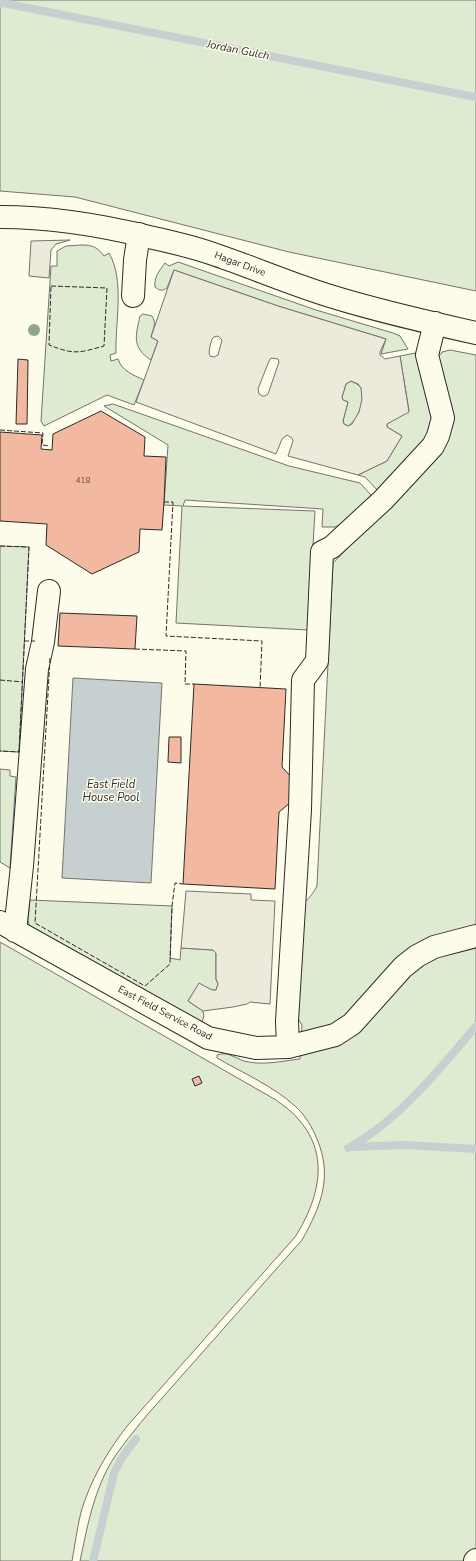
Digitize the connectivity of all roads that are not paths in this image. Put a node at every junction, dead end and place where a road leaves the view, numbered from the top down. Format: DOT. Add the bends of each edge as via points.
graph roads {
  1 [pos="0,217"];
  2 [pos="139,234"];
  3 [pos="133,296"];
  4 [pos="435,323"];
  5 [pos="476,333"];
  6 [pos="49,591"];
  7 [pos="7,927"];
  8 [pos="476,936"];
  9 [pos="288,1047"];
  1 -- 2 [label="street, Hagar Drive" via="30,217 71,222"];
  2 -- 3 [label="street"];
  2 -- 4 [label="street, Hagar Drive" via="215,254 364,306"];
  4 -- 5 [label="street, Hagar Drive"];
  4 -- 9 [label="street" via="427,355 443,418 438,436 433,446 383,500 332,547 322,552 317,661 303,680 300,810 287,1021"];
  6 -- 7 [label="street" via="37,669 22,866"];
  7 -- 9 [label="street, East Field Service Road" via="208,1038 256,1048"];
  8 -- 9 [label="street, East Field Service Road" via="434,947 417,956 403,967 352,1024 334,1035"];
}
